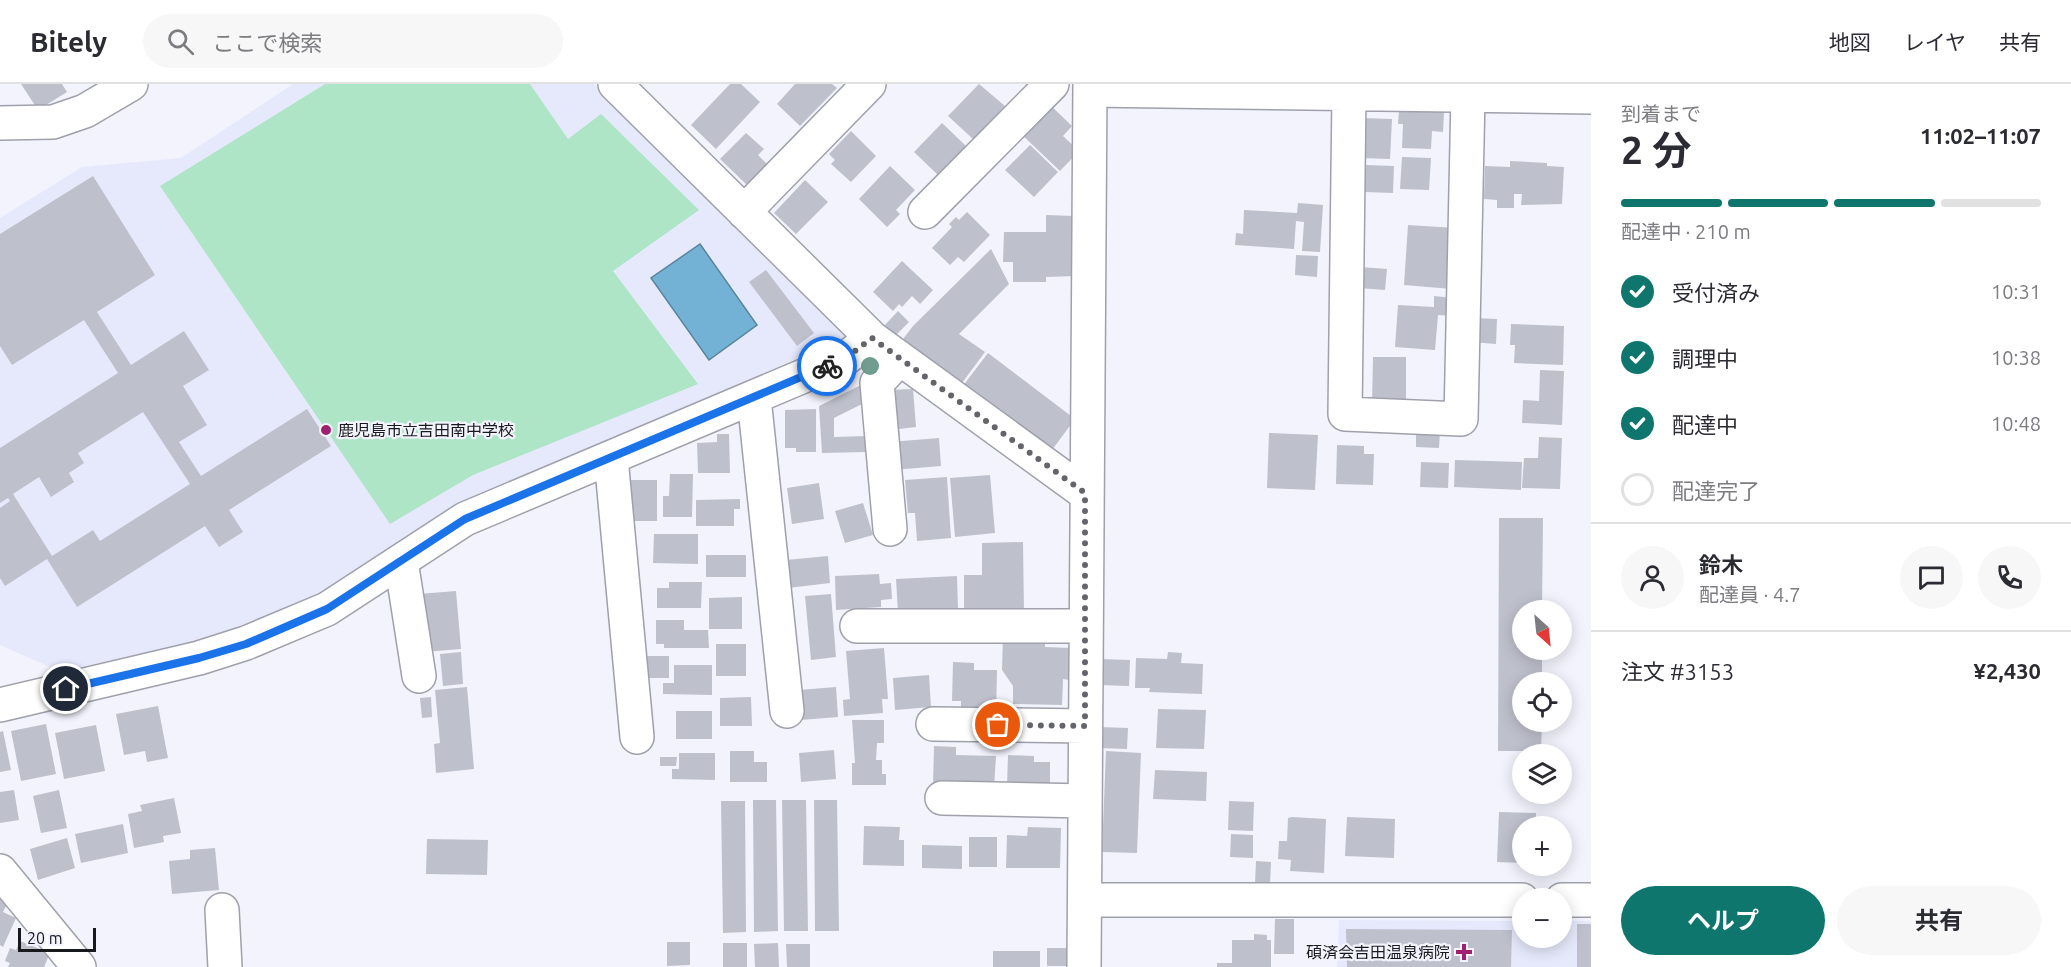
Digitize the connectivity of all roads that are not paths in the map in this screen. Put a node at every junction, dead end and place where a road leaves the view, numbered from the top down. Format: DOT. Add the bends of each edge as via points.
graph roads {
  1 [pos="131,84"];
  2 [pos="615,84"];
  3 [pos="869,84"];
  4 [pos="1052,84"];
  5 [pos="1090,87"];
  6 [pos="1518,90"];
  7 [pos="1454,92"];
  8 [pos="1349,94"];
  9 [pos="1591,97"];
  10 [pos="0,123"];
  11 [pos="744,212"];
  12 [pos="925,212"];
  13 [pos="872,338"];
  14 [pos="899,358"];
  15 [pos="754,398"];
  16 [pos="611,458"];
  17 [pos="1085,493"];
  18 [pos="890,529"];
  19 [pos="401,561"];
  20 [pos="857,626"];
  21 [pos="1085,626"];
  22 [pos="419,676"];
  23 [pos="0,705"];
  24 [pos="787,711"];
  25 [pos="933,724"];
  26 [pos="1085,726"];
  27 [pos="637,737"];
  28 [pos="942,798"];
  29 [pos="1085,801"];
  30 [pos="0,871"];
  31 [pos="1085,900"];
  32 [pos="1512,900"];
  33 [pos="1572,900"];
  34 [pos="1591,900"];
  35 [pos="222,910"];
  36 [pos="79,967"];
  37 [pos="225,967"];
  38 [pos="1084,967"];
  1 -- 10 [label="street" via="85,111 53,122"];
  2 -- 11 [label="street"];
  3 -- 11 [label="street"];
  4 -- 12 [label="street"];
  5 -- 8 [label="street"];
  5 -- 17 [label="street"];
  6 -- 7 [label="street"];
  6 -- 9 [label="street"];
  7 -- 8 [label="street"];
  7 -- 8 [label="street" via="1461,419 1345,414"];
  11 -- 13 [label="street"];
  13 -- 14 [label="street"];
  13 -- 15 [label="street" via="846,358"];
  14 -- 17 [label="street"];
  14 -- 18 [label="street" via="877,383"];
  15 -- 16 [label="street"];
  15 -- 24 [label="street"];
  16 -- 19 [label="street" via="465,519"];
  16 -- 27 [label="street"];
  17 -- 21 [label="street"];
  19 -- 22 [label="street"];
  19 -- 23 [label="street" via="327,609 246,644"];
  20 -- 21 [label="street"];
  21 -- 26 [label="street"];
  25 -- 26 [label="street"];
  26 -- 29 [label="street"];
  28 -- 29 [label="street"];
  29 -- 31 [label="street"];
  30 -- 36 [label="street"];
  31 -- 32 [label="street"];
  31 -- 38 [label="street"];
  33 -- 34 [label="street"];
  35 -- 37 [label="street"];
}
